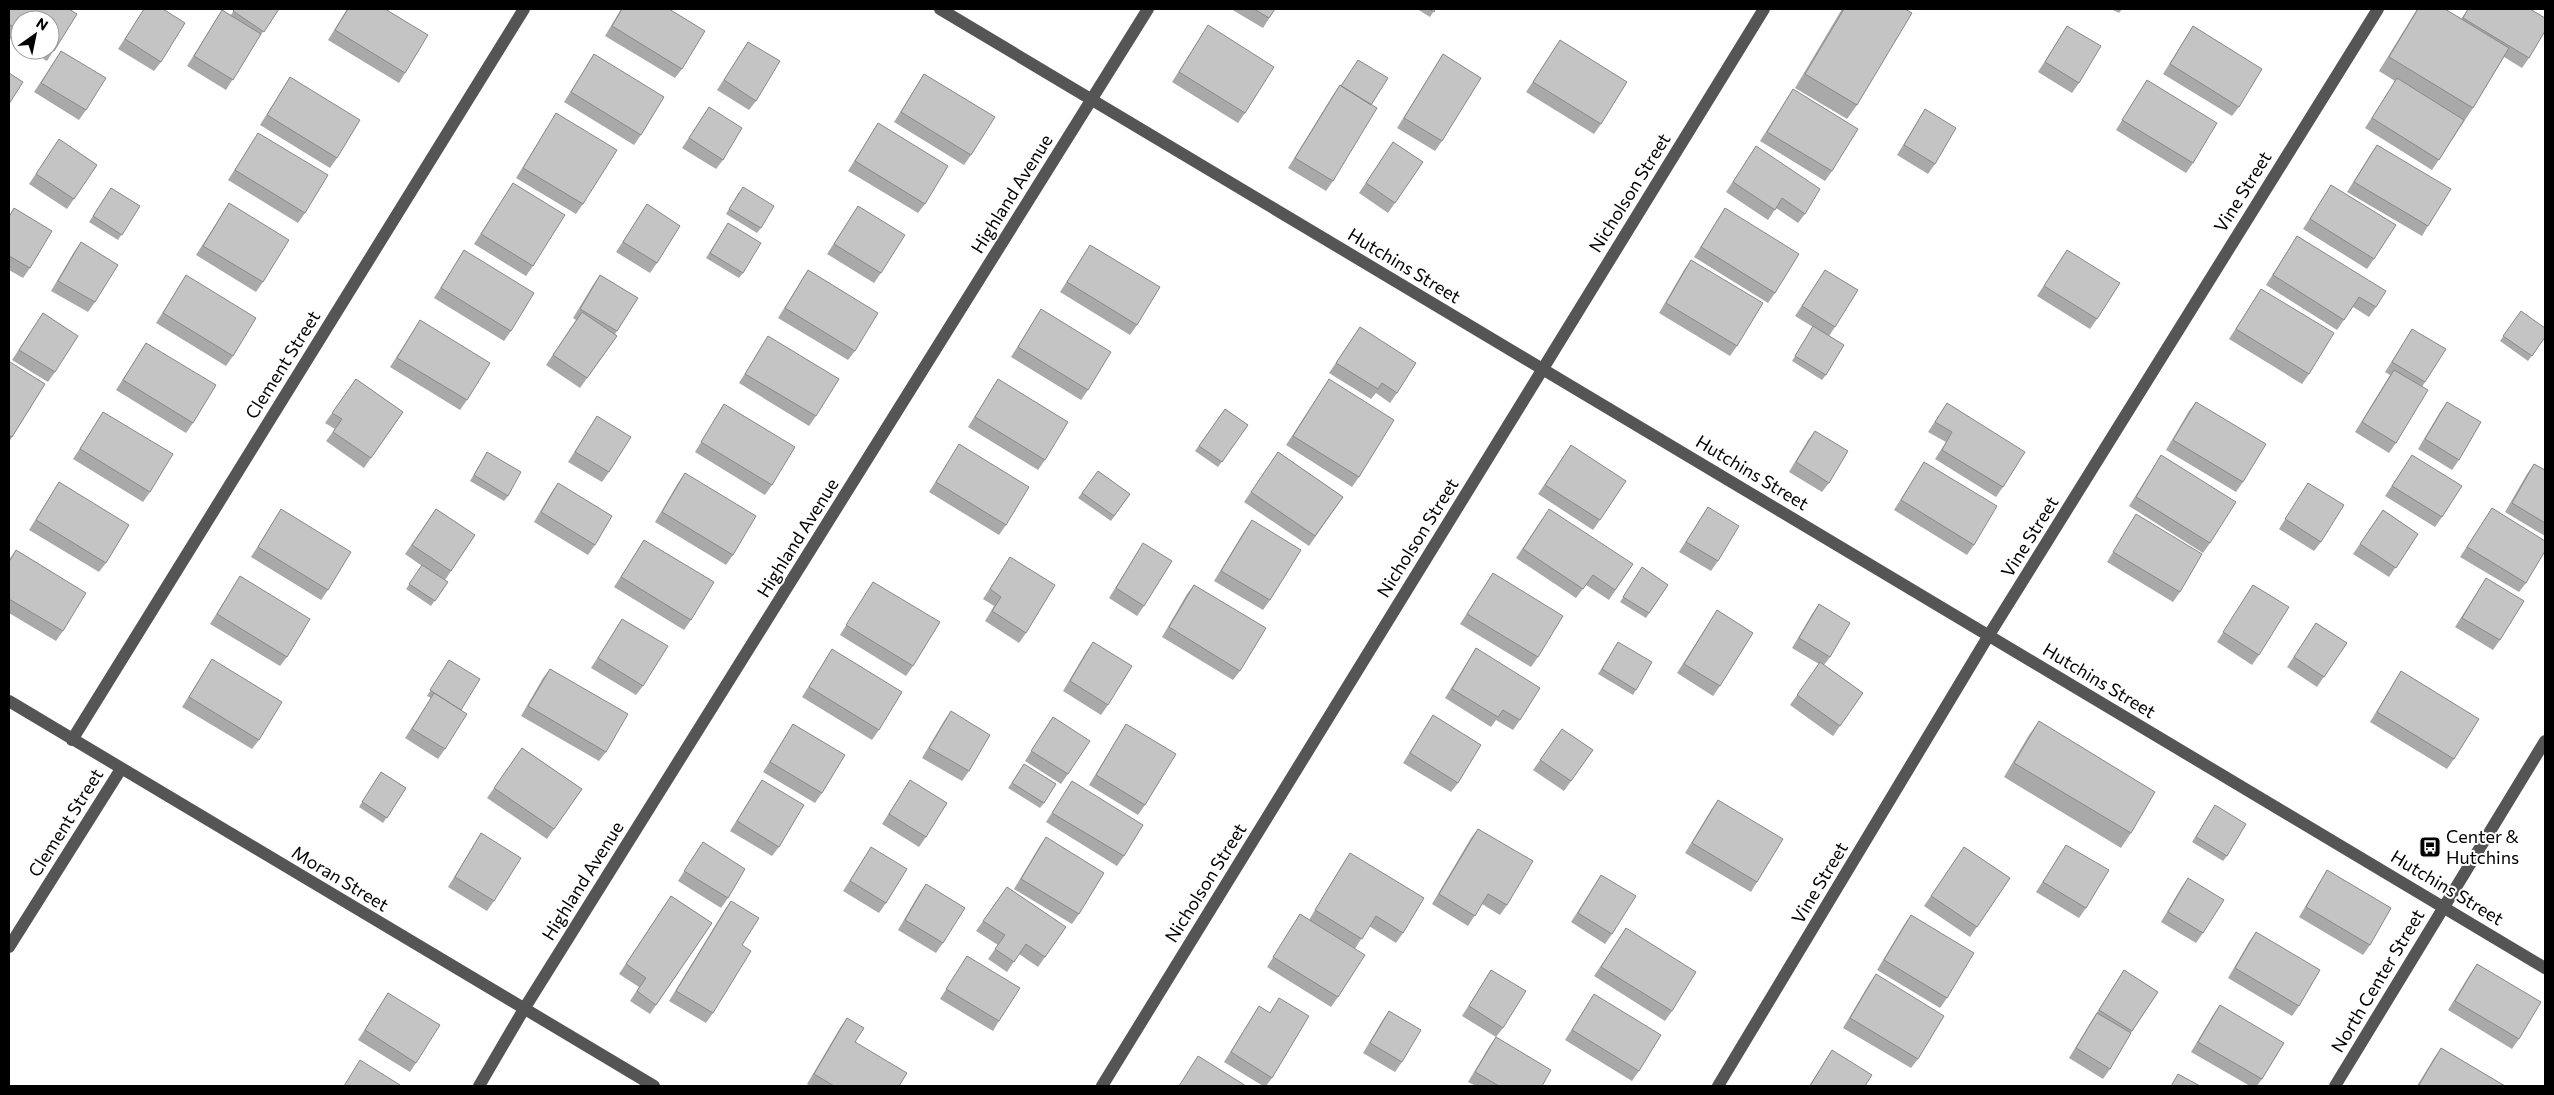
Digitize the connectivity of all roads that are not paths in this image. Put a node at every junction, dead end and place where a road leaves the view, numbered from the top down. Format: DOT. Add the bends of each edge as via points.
graph roads {
  1 [pos="524,9"];
  2 [pos="940,9"];
  3 [pos="1148,9"];
  4 [pos="1764,9"];
  5 [pos="2378,9"];
  6 [pos="1092,100"];
  7 [pos="1542,369"];
  8 [pos="1989,635"];
  9 [pos="9,702"];
  10 [pos="72,740"];
  11 [pos="2545,741"];
  12 [pos="120,769"];
  13 [pos="2444,907"];
  14 [pos="9,947"];
  15 [pos="2545,968"];
  16 [pos="524,1009"];
  17 [pos="479,1086"];
  18 [pos="654,1086"];
  19 [pos="1102,1086"];
  20 [pos="1718,1086"];
  21 [pos="2335,1086"];
  1 -- 10 [label="street, Clement Street"];
  2 -- 6 [label="street, Hutchins Street"];
  3 -- 6 [label="street, Highland Avenue"];
  4 -- 7 [label="street, Nicholson Street"];
  5 -- 8 [label="street, Vine Street"];
  6 -- 7 [label="street, Hutchins Street"];
  6 -- 16 [label="street, Highland Avenue"];
  7 -- 8 [label="street, Hutchins Street"];
  7 -- 19 [label="street, Nicholson Street"];
  8 -- 13 [label="street, Hutchins Street"];
  8 -- 20 [label="street, Vine Street"];
  9 -- 10 [label="street, Moran Street"];
  10 -- 12 [label="street, Moran Street"];
  11 -- 13 [label="street, North Center Street"];
  12 -- 14 [label="street, Clement Street"];
  12 -- 16 [label="street, Moran Street"];
  13 -- 15 [label="street, Hutchins Street"];
  13 -- 21 [label="street, North Center Street"];
  16 -- 17 [label="street, Highland Avenue"];
  16 -- 18 [label="street, Moran Street"];
}
